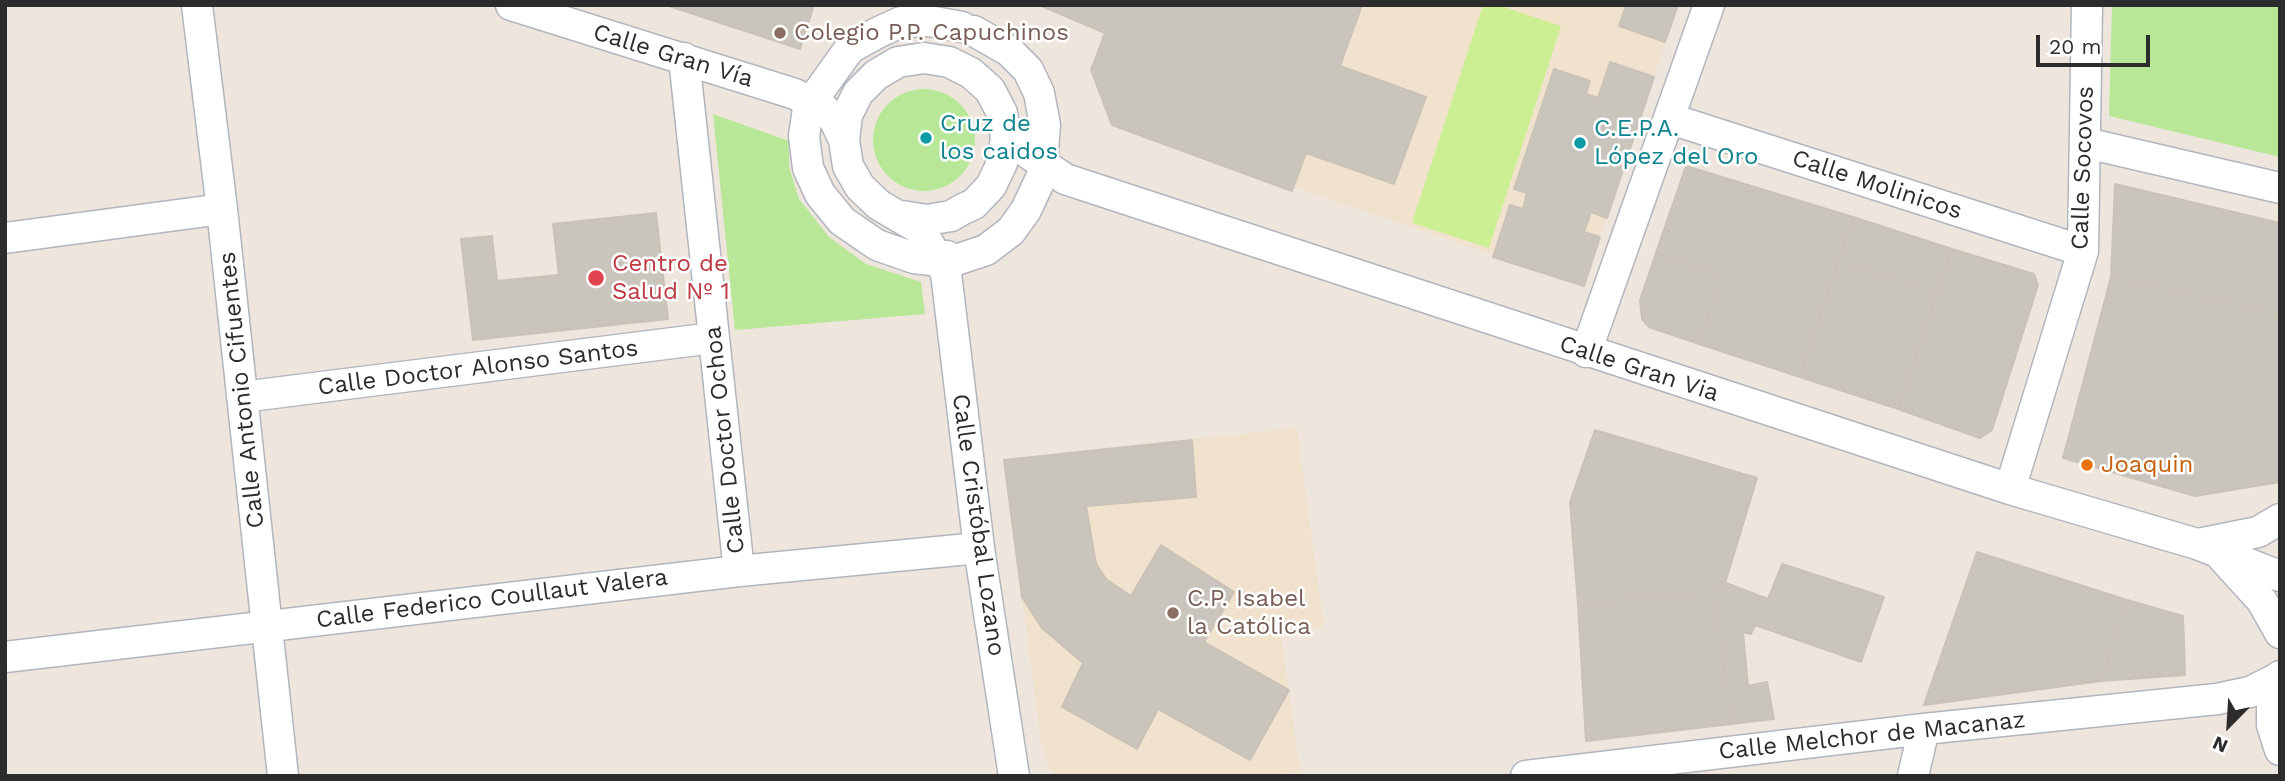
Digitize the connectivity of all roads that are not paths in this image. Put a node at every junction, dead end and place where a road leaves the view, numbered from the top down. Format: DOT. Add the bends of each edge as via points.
graph roads {
  1 [pos="197,5"];
  2 [pos="510,5"];
  3 [pos="1709,5"];
  4 [pos="2087,5"];
  5 [pos="972,17"];
  6 [pos="684,58"];
  7 [pos="923,58"];
  8 [pos="865,85"];
  9 [pos="989,90"];
  10 [pos="807,97"];
  11 [pos="1671,119"];
  12 [pos="1004,124"];
  13 [pos="844,140"];
  14 [pos="2086,143"];
  15 [pos="1049,173"];
  16 [pos="991,186"];
  17 [pos="2280,188"];
  18 [pos="222,209"];
  19 [pos="963,209"];
  20 [pos="901,216"];
  21 [pos="5,238"];
  22 [pos="2083,251"];
  23 [pos="944,266"];
  24 [pos="713,338"];
  25 [pos="1586,352"];
  26 [pos="242,397"];
  27 [pos="2010,489"];
  28 [pos="2280,519"];
  29 [pos="979,548"];
  30 [pos="2207,548"];
  31 [pos="739,571"];
  32 [pos="2280,576"];
  33 [pos="268,625"];
  34 [pos="2280,633"];
  35 [pos="5,657"];
  36 [pos="2280,676"];
  37 [pos="2217,698"];
  38 [pos="1924,729"];
  39 [pos="2276,737"];
  40 [pos="283,776"];
  41 [pos="1014,776"];
  42 [pos="1526,776"];
  43 [pos="1913,776"];
  1 -- 18 [label="street, Calle Antonio Cifuentes"];
  2 -- 6 [label="street, Calle Gran Vía"];
  3 -- 11 [label="street"];
  4 -- 14 [label="street, Calle Socovos"];
  5 -- 7 [label="street" via="947,48"];
  5 -- 9 [label="street" via="977,58"];
  5 -- 10 [label="street" via="901,22 879,32 850,48"];
  5 -- 15 [label="street" via="1028,70 1039,93"];
  6 -- 10 [label="street, Calle Gran Vía"];
  6 -- 24 [label="street, Calle Doctor Ochoa"];
  7 -- 8 [label="street" via="898,62"];
  7 -- 9 [label="street" via="949,62 971,73"];
  8 -- 10 [label="street"];
  8 -- 13 [label="street" via="847,116"];
  9 -- 12 [label="street"];
  10 -- 13 [label="street" via="834,120"];
  10 -- 23 [label="street" via="804,136 808,168 834,212 877,246"];
  11 -- 22 [label="street, Calle Molinicos"];
  11 -- 25 [label="street"];
  12 -- 15 [label="street"];
  12 -- 16 [label="street" via="1002,163"];
  13 -- 20 [label="street" via="848,166 860,187 879,205"];
  14 -- 17 [label="street"];
  14 -- 22 [label="street, Calle Socovos"];
  15 -- 16 [label="street"];
  15 -- 23 [label="street" via="1010,231 986,250"];
  15 -- 25 [label="street, Calle Gran Via"];
  16 -- 19 [label="street"];
  18 -- 21 [label="street"];
  18 -- 26 [label="street, Calle Antonio Cifuentes"];
  19 -- 20 [label="street" via="926,220"];
  19 -- 23 [label="street"];
  20 -- 23 [label="street" via="920,229"];
  22 -- 27 [label="street, Calle Socovos"];
  23 -- 29 [label="street, Calle Cristóbal Lozano"];
  24 -- 26 [label="street, Calle Doctor Alonso Santos"];
  24 -- 31 [label="street, Calle Doctor Ochoa"];
  25 -- 27 [label="street, Calle Gran Via"];
  26 -- 33 [label="street, Calle Antonio Cifuentes"];
  27 -- 30 [label="street, Calle Gran Via"];
  28 -- 30 [label="street" via="2258,532"];
  29 -- 31 [label="street, Calle Federico Coullaut Valera"];
  29 -- 41 [label="street, Calle Cristóbal Lozano"];
  30 -- 32 [label="street, Calle Gran Via"];
  30 -- 34 [label="street" via="2262,601"];
  31 -- 33 [label="street, Calle Federico Coullaut Valera"];
  33 -- 35 [label="street, Calle Federico Coullaut Valera"];
  33 -- 40 [label="street, Calle Antonio Cifuentes"];
  36 -- 37 [label="street, Calle Melchor de Macanaz" via="2250,692"];
  36 -- 39 [label="street" via="2272,700"];
  37 -- 38 [label="street, Calle Melchor de Macanaz"];
  37 -- 39 [label="street, Calle Melchor de Macanaz" via="2239,700 2258,709"];
  38 -- 42 [label="street, Calle Melchor de Macanaz"];
  38 -- 43 [label="street"];
}
